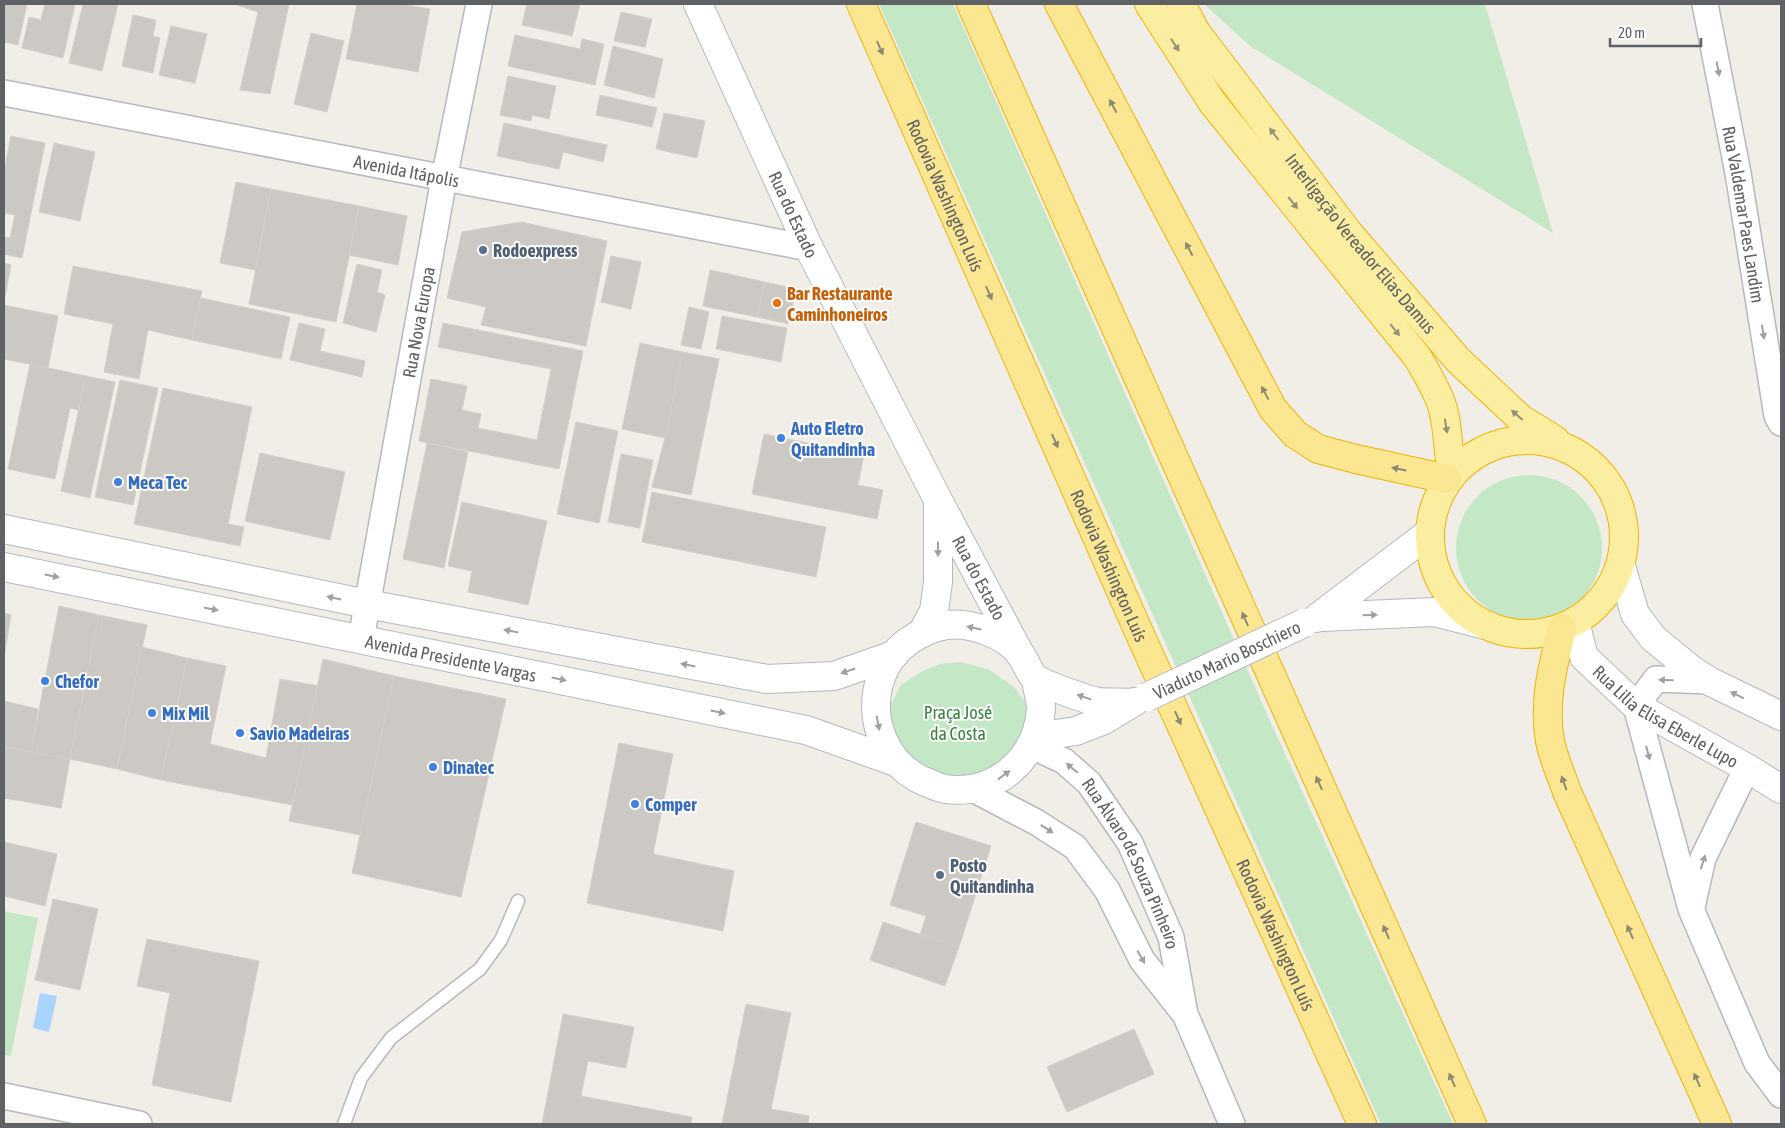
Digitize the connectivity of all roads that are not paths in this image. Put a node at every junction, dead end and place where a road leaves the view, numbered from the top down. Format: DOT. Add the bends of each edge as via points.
graph roads {
  1 [pos="479,4"];
  2 [pos="698,4"];
  3 [pos="861,4"];
  4 [pos="971,4"];
  5 [pos="1059,4"];
  6 [pos="1149,4"];
  7 [pos="1181,4"];
  8 [pos="1705,4"];
  9 [pos="4,94"];
  10 [pos="444,178"];
  11 [pos="809,248"];
  12 [pos="1781,423"];
  13 [pos="1573,451"];
  14 [pos="1449,476"];
  15 [pos="938,500"];
  16 [pos="4,529"];
  17 [pos="1429,533"];
  18 [pos="1620,566"];
  19 [pos="4,567"];
  20 [pos="367,604"];
  21 [pos="1313,620"];
  22 [pos="1568,625"];
  23 [pos="1489,626"];
  24 [pos="922,633"];
  25 [pos="361,639"];
  26 [pos="1020,654"];
  27 [pos="894,655"];
  28 [pos="1036,679"];
  29 [pos="1709,681"];
  30 [pos="1140,700"];
  31 [pos="1636,706"];
  32 [pos="1781,716"];
  33 [pos="1033,741"];
  34 [pos="896,762"];
  35 [pos="1747,768"];
  36 [pos="973,789"];
  37 [pos="1781,789"];
  38 [pos="518,901"];
  39 [pos="1691,909"];
  40 [pos="1185,1014"];
  41 [pos="1781,1095"];
  42 [pos="4,1096"];
  43 [pos="139,1124"];
  44 [pos="344,1124"];
  45 [pos="1232,1124"];
  46 [pos="1362,1124"];
  47 [pos="1472,1124"];
  48 [pos="1717,1124"];
  1 -- 10 [label="street, Rua Nova Europa"];
  2 -- 11 [label="main road, Rua do Estado"];
  3 -- 46 [label="highway, Rodovia Washington Luís, one-way" via="1146,648"];
  47 -- 4 [label="highway, one-way"];
  14 -- 5 [label="highway, one-way" via="1356,460 1318,449 1295,434 1273,409"];
  6 -- 14 [label="highway, Interligação Vereador Elias Damus, one-way" via="1212,102 1418,358 1441,401 1446,424"];
  13 -- 7 [label="highway, Interligação Vereador Elias Damus, one-way" via="1521,420 1458,360 1348,232 1196,32"];
  8 -- 12 [label="street, Rua Valdemar Paes Landim, one-way" via="1738,173 1776,416"];
  9 -- 10 [label="street, Avenida Itápolis"];
  10 -- 11 [label="street, Avenida Itápolis"];
  10 -- 20 [label="street, Rua Nova Europa"];
  11 -- 15 [label="main road, Rua do Estado"];
  13 -- 14 [label="highway" via="1542,440 1508,440 1477,452"];
  13 -- 18 [label="highway" via="1600,471 1618,500 1625,533"];
  14 -- 17 [label="highway" via="1434,505"];
  15 -- 24 [label="main road, Rua do Estado, one-way" via="938,582 934,610"];
  15 -- 26 [label="main road, Rua do Estado"];
  20 -- 16 [label="main road, Avenida Presidente Vargas, one-way"];
  17 -- 21 [label="main road"];
  17 -- 23 [label="highway" via="1438,579 1468,614"];
  18 -- 22 [label="highway" via="1610,588 1594,607"];
  18 -- 29 [label="main road" via="1635,614 1654,638"];
  19 -- 25 [label="main road, Avenida Presidente Vargas, one-way"];
  20 -- 25 [label="street, Rua Nova Europa"];
  27 -- 20 [label="main road, Avenida Presidente Vargas, one-way" via="834,676 767,679"];
  21 -- 23 [label="main road, one-way" via="1434,612"];
  21 -- 30 [label="main road, Viaduto Mario Boschiero, bridge"];
  22 -- 23 [label="highway" via="1538,633 1512,633"];
  22 -- 31 [label="main road, Rua Lilia Elisa Eberle Lupo" via="1584,657"];
  48 -- 22 [label="highway, one-way" via="1567,792 1550,743 1549,680"];
  26 -- 24 [label="main road, one-way" via="1000,636 975,627 948,625"];
  24 -- 27 [label="main road"];
  25 -- 34 [label="main road, Avenida Presidente Vargas, one-way" via="806,730"];
  26 -- 28 [label="main road"];
  27 -- 34 [label="main road, one-way" via="883,671 875,708 878,728"];
  30 -- 28 [label="main road, one-way" via="1097,702"];
  28 -- 33 [label="main road" via="1041,708"];
  29 -- 31 [label="street, one-way" via="1656,679"];
  32 -- 29 [label="main road, one-way"];
  30 -- 33 [label="main road, Viaduto Mario Boschiero" via="1076,731"];
  31 -- 35 [label="main road, Rua Lilia Elisa Eberle Lupo"];
  31 -- 39 [label="street, one-way"];
  36 -- 33 [label="main road, one-way" via="997,780 1017,766"];
  40 -- 33 [label="street, Rua Álvaro de Souza Pinheiro, one-way" via="1171,937 1130,843 1090,783"];
  34 -- 36 [label="main road" via="918,780 945,789"];
  35 -- 37 [label="main road, Rua Lilia Elisa Eberle Lupo"];
  39 -- 35 [label="street, one-way" via="1703,858"];
  36 -- 40 [label="street, Rua Álvaro de Souza Pinheiro, one-way" via="1075,847 1107,890 1142,960"];
  38 -- 44 [label="lane" via="502,940 480,969 391,1038 361,1078"];
  39 -- 41 [label="street" via="1757,1063"];
  40 -- 45 [label="street, Rua Álvaro de Souza Pinheiro"];
  42 -- 43 [label="street"];
}
